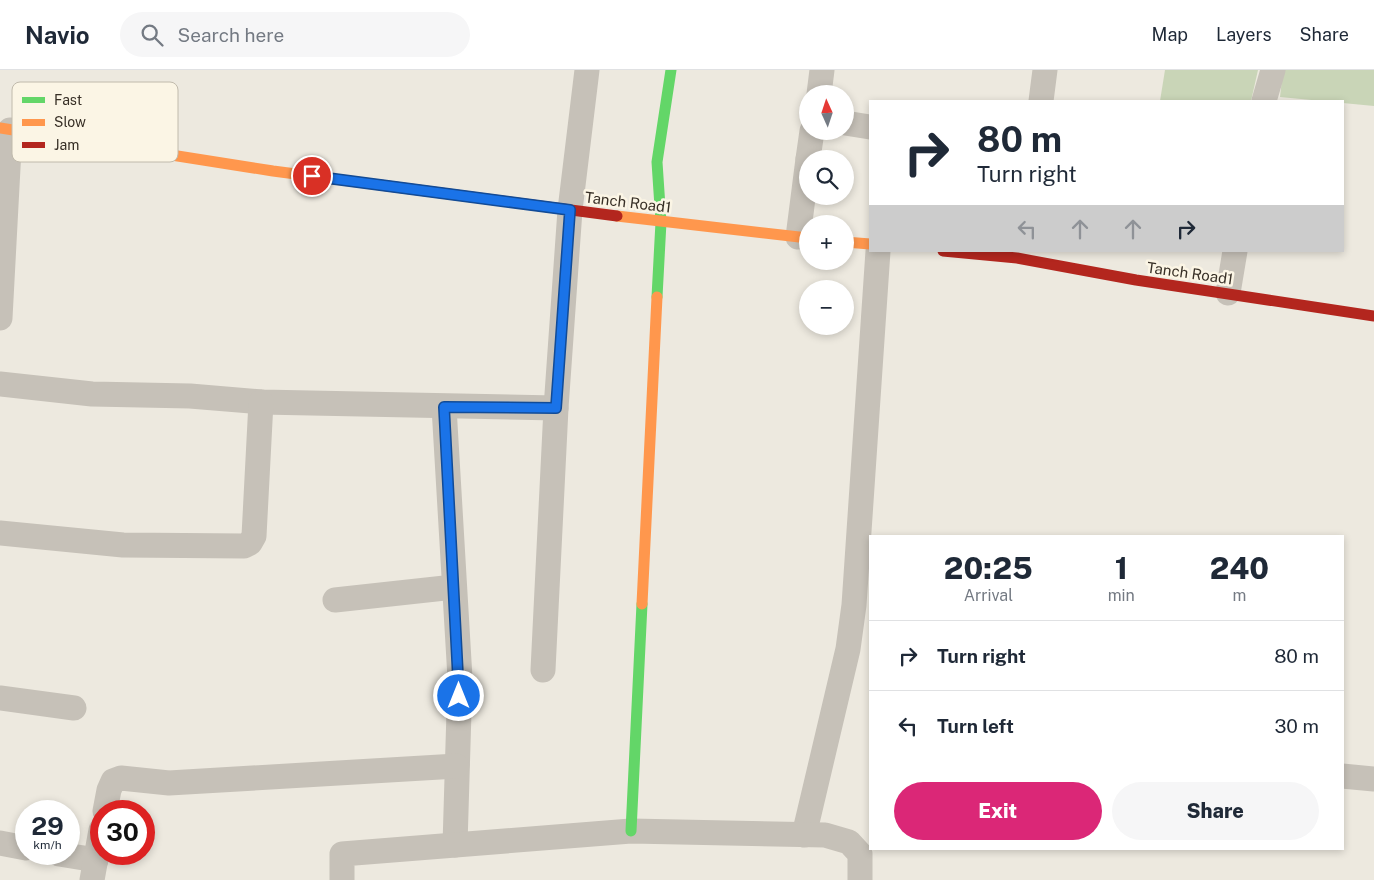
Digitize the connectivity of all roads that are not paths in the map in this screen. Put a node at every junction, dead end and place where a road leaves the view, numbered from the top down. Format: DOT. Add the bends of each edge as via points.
graph roads {
  1 [pos="587,70"];
  2 [pos="671,70"];
  3 [pos="822,70"];
  4 [pos="1045,70"];
  5 [pos="1273,70"];
  6 [pos="820,85"];
  7 [pos="1040,100"];
  8 [pos="1264,100"];
  9 [pos="854,124"];
  10 [pos="869,127"];
  11 [pos="5,129"];
  12 [pos="178,156"];
  13 [pos="570,210"];
  14 [pos="661,222"];
  15 [pos="799,238"];
  16 [pos="854,243"];
  17 [pos="869,244"];
  18 [pos="878,252"];
  19 [pos="962,252"];
  20 [pos="1235,252"];
  21 [pos="1017,255"];
  22 [pos="1228,293"];
  23 [pos="1374,316"];
  24 [pos="0,318"];
  25 [pos="0,384"];
  26 [pos="261,402"];
  27 [pos="444,407"];
  28 [pos="556,408"];
  29 [pos="0,533"];
  30 [pos="454,587"];
  31 [pos="335,600"];
  32 [pos="542,670"];
  33 [pos="0,698"];
  34 [pos="74,708"];
  35 [pos="457,766"];
  36 [pos="1344,776"];
  37 [pos="1374,779"];
  38 [pos="107,800"];
  39 [pos="631,831"];
  40 [pos="804,835"];
  41 [pos="0,843"];
  42 [pos="455,845"];
  43 [pos="15,846"];
  44 [pos="80,864"];
  45 [pos="94,870"];
  46 [pos="342,880"];
  47 [pos="860,880"];
  1 -- 13 [label="street"];
  2 -- 14 [label="street" via="657,162"];
  3 -- 6 [label="street"];
  4 -- 7 [label="street"];
  5 -- 8 [label="street"];
  9 -- 10 [label="street"];
  11 -- 24 [label="street"];
  12 -- 13 [label="street, Tanch Road1"];
  13 -- 14 [label="street, Tanch Road1"];
  13 -- 28 [label="street"];
  14 -- 15 [label="street, Tanch Road1"];
  14 -- 39 [label="street"];
  16 -- 17 [label="street"];
  18 -- 40 [label="street" via="854,605 848,649"];
  19 -- 21 [label="street, Tanch Road1"];
  20 -- 22 [label="street"];
  21 -- 22 [label="street, Tanch Road1" via="1136,280"];
  22 -- 23 [label="street, Tanch Road1"];
  25 -- 26 [label="street" via="92,394 190,396"];
  26 -- 27 [label="street"];
  26 -- 29 [label="street" via="254,536 250,543 244,546 123,545"];
  27 -- 28 [label="street"];
  27 -- 30 [label="street"];
  28 -- 32 [label="street"];
  30 -- 31 [label="street"];
  30 -- 35 [label="street" via="460,678"];
  33 -- 34 [label="street"];
  35 -- 38 [label="street" via="169,782 121,778 113,781"];
  35 -- 42 [label="street"];
  36 -- 37 [label="street"];
  39 -- 40 [label="street"];
  39 -- 42 [label="street"];
  40 -- 47 [label="street" via="825,835 849,842 860,854"];
  41 -- 43 [label="street"];
  42 -- 46 [label="street" via="342,854"];
  44 -- 45 [label="street"];
}
